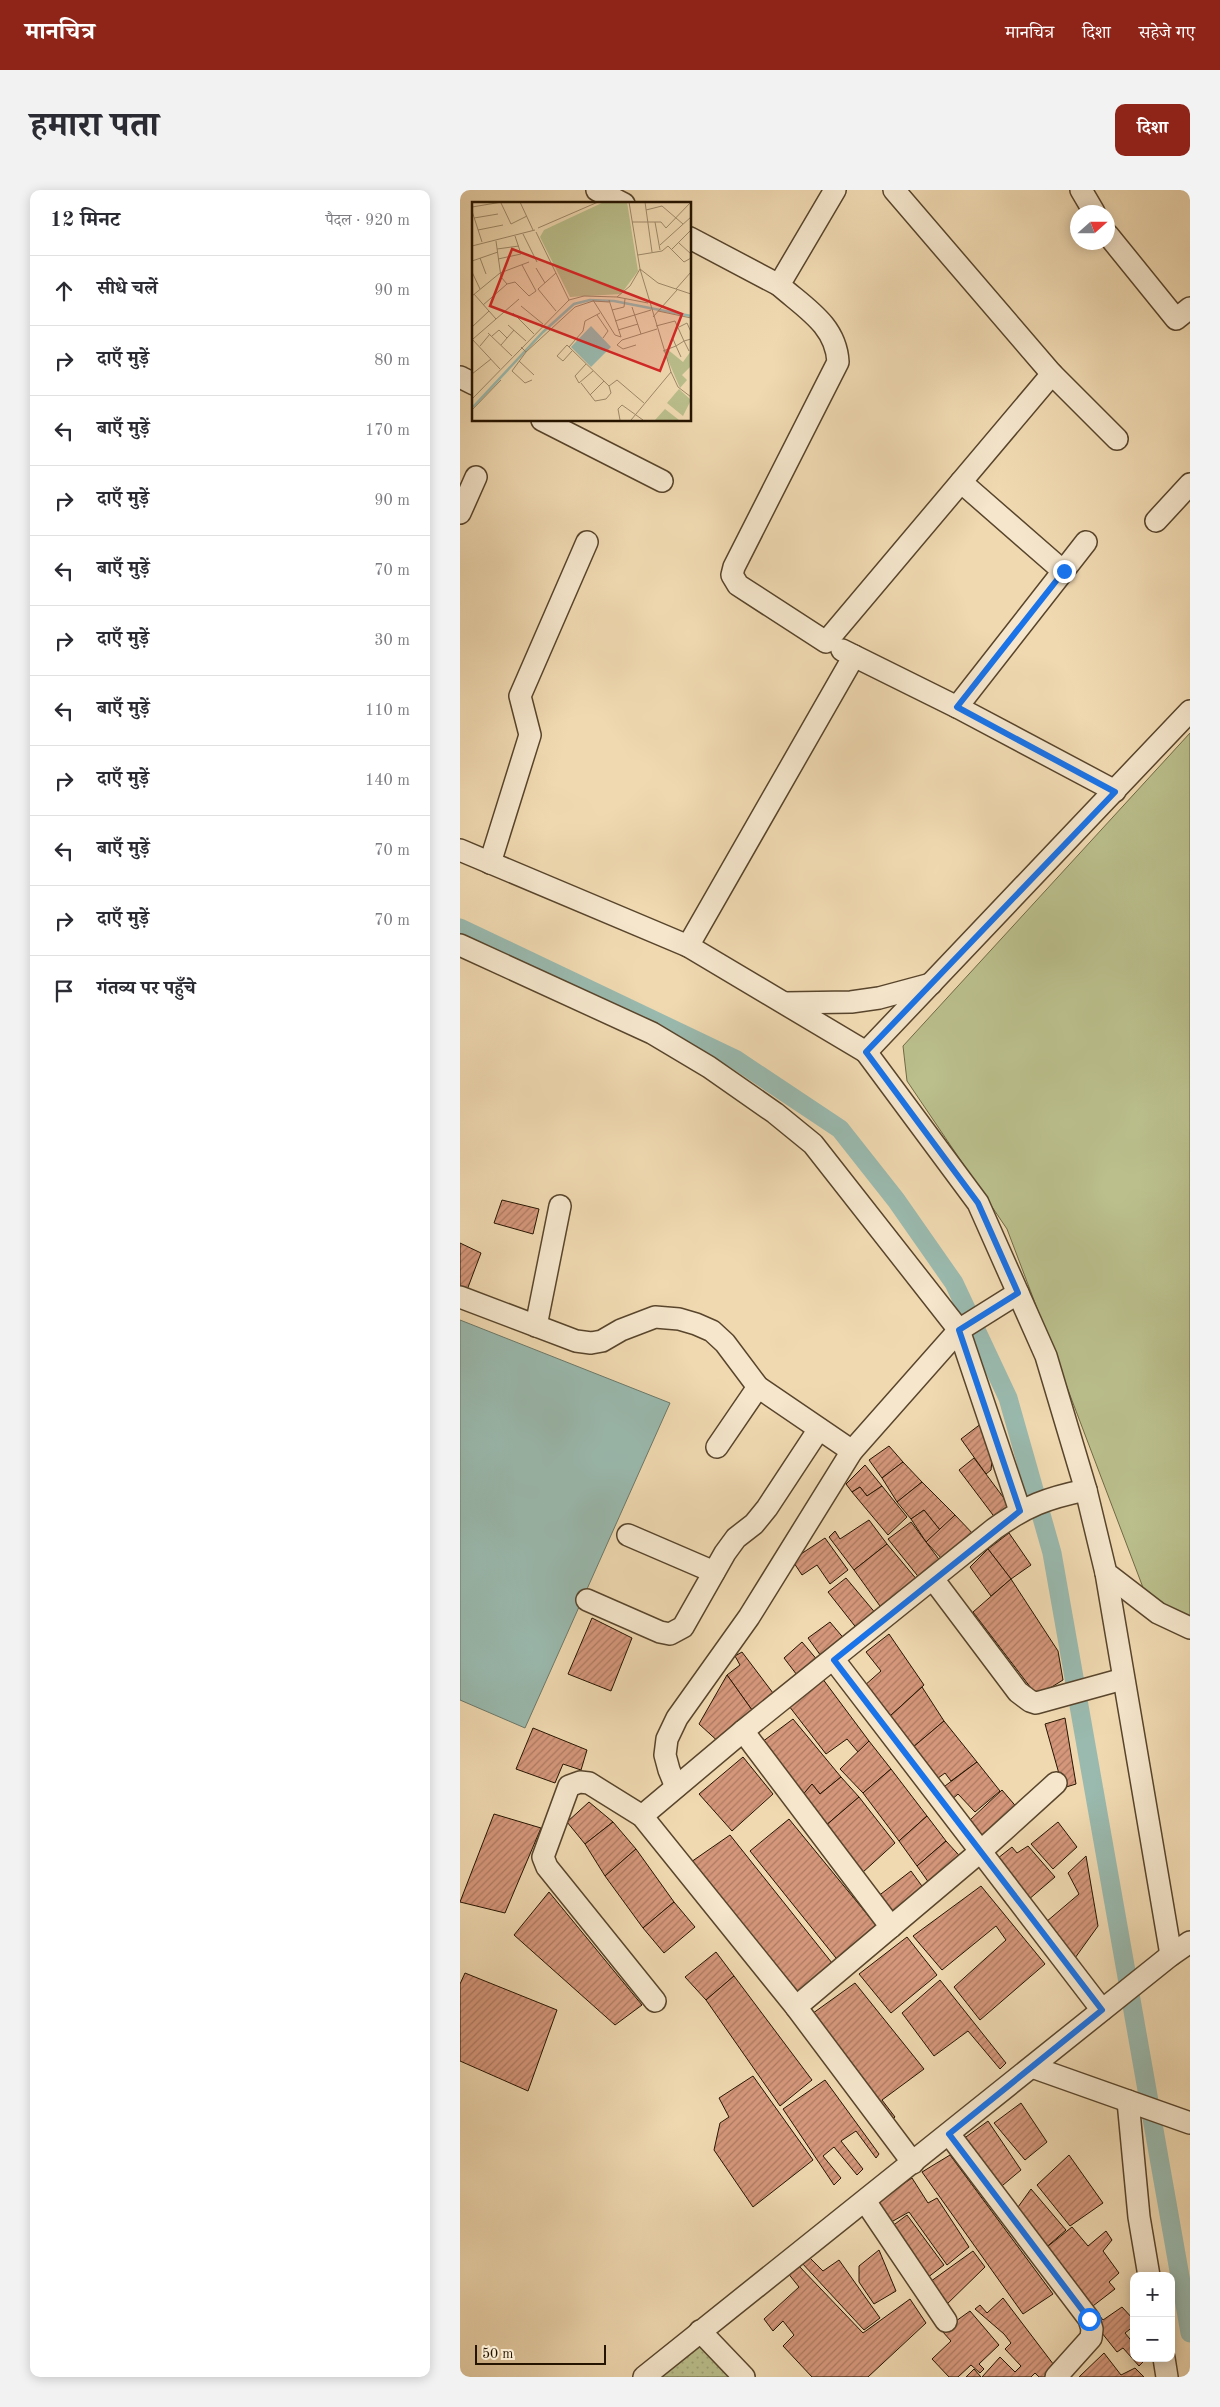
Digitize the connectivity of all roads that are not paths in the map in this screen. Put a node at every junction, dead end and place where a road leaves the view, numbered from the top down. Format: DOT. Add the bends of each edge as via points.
graph roads {
  1 [pos="597,190"];
  2 [pos="835,190"];
  3 [pos="894,190"];
  4 [pos="1081,190"];
  5 [pos="620,202"];
  6 [pos="1090,205"];
  7 [pos="691,239"];
  8 [pos="1115,245"];
  9 [pos="779,285"];
  10 [pos="1190,308"];
  11 [pos="1052,374"];
  12 [pos="460,377"];
  13 [pos="472,383"];
  14 [pos="544,421"];
  15 [pos="1118,439"];
  16 [pos="476,477"];
  17 [pos="662,481"];
  18 [pos="961,482"];
  19 [pos="1190,484"];
  20 [pos="460,513"];
  21 [pos="1156,521"];
  22 [pos="587,542"];
  23 [pos="1086,542"];
  24 [pos="1064,571"];
  25 [pos="826,642"];
  26 [pos="854,656"];
  27 [pos="957,707"];
  28 [pos="1190,710"];
  29 [pos="1115,792"];
  30 [pos="460,850"];
  31 [pos="490,863"];
  32 [pos="460,945"];
  33 [pos="688,946"];
  34 [pos="931,984"];
  35 [pos="782,1002"];
  36 [pos="866,1052"];
  37 [pos="560,1206"];
  38 [pos="1018,1293"];
  39 [pos="460,1297"];
  40 [pos="536,1326"];
  41 [pos="964,1327"];
  42 [pos="758,1387"];
  43 [pos="819,1428"];
  44 [pos="717,1447"];
  45 [pos="852,1451"];
  46 [pos="1086,1490"];
  47 [pos="1024,1509"];
  48 [pos="628,1535"];
  49 [pos="714,1572"];
  50 [pos="1106,1574"];
  51 [pos="933,1579"];
  52 [pos="587,1600"];
  53 [pos="1190,1628"];
  54 [pos="834,1660"];
  55 [pos="1124,1679"];
  56 [pos="743,1731"];
  57 [pos="1056,1783"];
  58 [pos="676,1787"];
  59 [pos="642,1816"];
  60 [pos="981,1851"];
  61 [pos="891,1927"];
  62 [pos="1190,1942"];
  63 [pos="1171,1955"];
  64 [pos="655,2001"];
  65 [pos="796,2007"];
  66 [pos="1102,2010"];
  67 [pos="1032,2067"];
  68 [pos="1128,2101"];
  69 [pos="1190,2122"];
  70 [pos="949,2134"];
  71 [pos="914,2162"];
  72 [pos="865,2201"];
  73 [pos="1148,2272"];
  74 [pos="946,2320"];
  75 [pos="700,2331"];
  76 [pos="1165,2362"];
  77 [pos="644,2377"];
  78 [pos="744,2377"];
  79 [pos="1056,2377"];
  80 [pos="1167,2377"];
  1 -- 5 [label="street"];
  2 -- 9 [label="street"];
  3 -- 11 [label="street"];
  4 -- 6 [label="street"];
  7 -- 9 [label="street"];
  8 -- 10 [label="street" via="1176,320"];
  9 -- 25 [label="street" via="832,334 838,362 732,575 738,586"];
  11 -- 15 [label="street"];
  11 -- 18 [label="street"];
  12 -- 13 [label="street"];
  14 -- 17 [label="street"];
  16 -- 20 [label="street"];
  18 -- 24 [label="street"];
  18 -- 25 [label="street"];
  19 -- 21 [label="street"];
  22 -- 31 [label="street" via="520,696 530,735"];
  23 -- 24 [label="street"];
  24 -- 27 [label="street"];
  25 -- 26 [label="street"];
  26 -- 27 [label="street"];
  26 -- 33 [label="street"];
  27 -- 29 [label="street"];
  28 -- 29 [label="street"];
  29 -- 34 [label="street"];
  30 -- 31 [label="street"];
  31 -- 33 [label="street"];
  32 -- 41 [label="street" via="652,1034 775,1113 813,1144"];
  33 -- 35 [label="street"];
  34 -- 35 [label="street" via="851,1002"];
  34 -- 36 [label="street"];
  35 -- 36 [label="street"];
  36 -- 38 [label="street" via="978,1203"];
  37 -- 40 [label="street"];
  38 -- 41 [label="street"];
  38 -- 46 [label="street" via="1046,1356"];
  39 -- 40 [label="street"];
  40 -- 42 [label="street" via="576,1341 591,1343 655,1317 679,1319 712,1331"];
  41 -- 45 [label="street"];
  41 -- 47 [label="street"];
  42 -- 43 [label="street"];
  42 -- 44 [label="street"];
  43 -- 45 [label="street"];
  43 -- 49 [label="street" via="767,1508 736,1538"];
  45 -- 58 [label="street" via="749,1617 677,1718 667,1739 665,1755"];
  46 -- 47 [label="street" via="1057,1496"];
  46 -- 50 [label="street"];
  47 -- 51 [label="street"];
  48 -- 49 [label="street"];
  49 -- 52 [label="street" via="683,1627 670,1634"];
  50 -- 53 [label="street" via="1158,1613"];
  50 -- 55 [label="street"];
  51 -- 54 [label="street"];
  51 -- 55 [label="street" via="1018,1692 1030,1701 1036,1703"];
  54 -- 56 [label="street"];
  54 -- 60 [label="street"];
  55 -- 63 [label="street"];
  56 -- 58 [label="street"];
  56 -- 61 [label="street"];
  57 -- 60 [label="street"];
  58 -- 59 [label="street"];
  59 -- 64 [label="street" via="589,1783 569,1786 543,1857 546,1867"];
  59 -- 65 [label="street"];
  60 -- 61 [label="street"];
  60 -- 66 [label="street"];
  61 -- 65 [label="street"];
  62 -- 63 [label="street"];
  63 -- 66 [label="street"];
  65 -- 71 [label="street"];
  66 -- 67 [label="street"];
  67 -- 68 [label="street"];
  67 -- 70 [label="street"];
  68 -- 69 [label="street"];
  68 -- 73 [label="street" via="1139,2217"];
  70 -- 71 [label="street"];
  70 -- 79 [label="street" via="1089,2319 1091,2338"];
  71 -- 72 [label="street"];
  72 -- 74 [label="street"];
  72 -- 75 [label="street"];
  75 -- 77 [label="street"];
  75 -- 78 [label="street"];
  76 -- 80 [label="street"];
}
